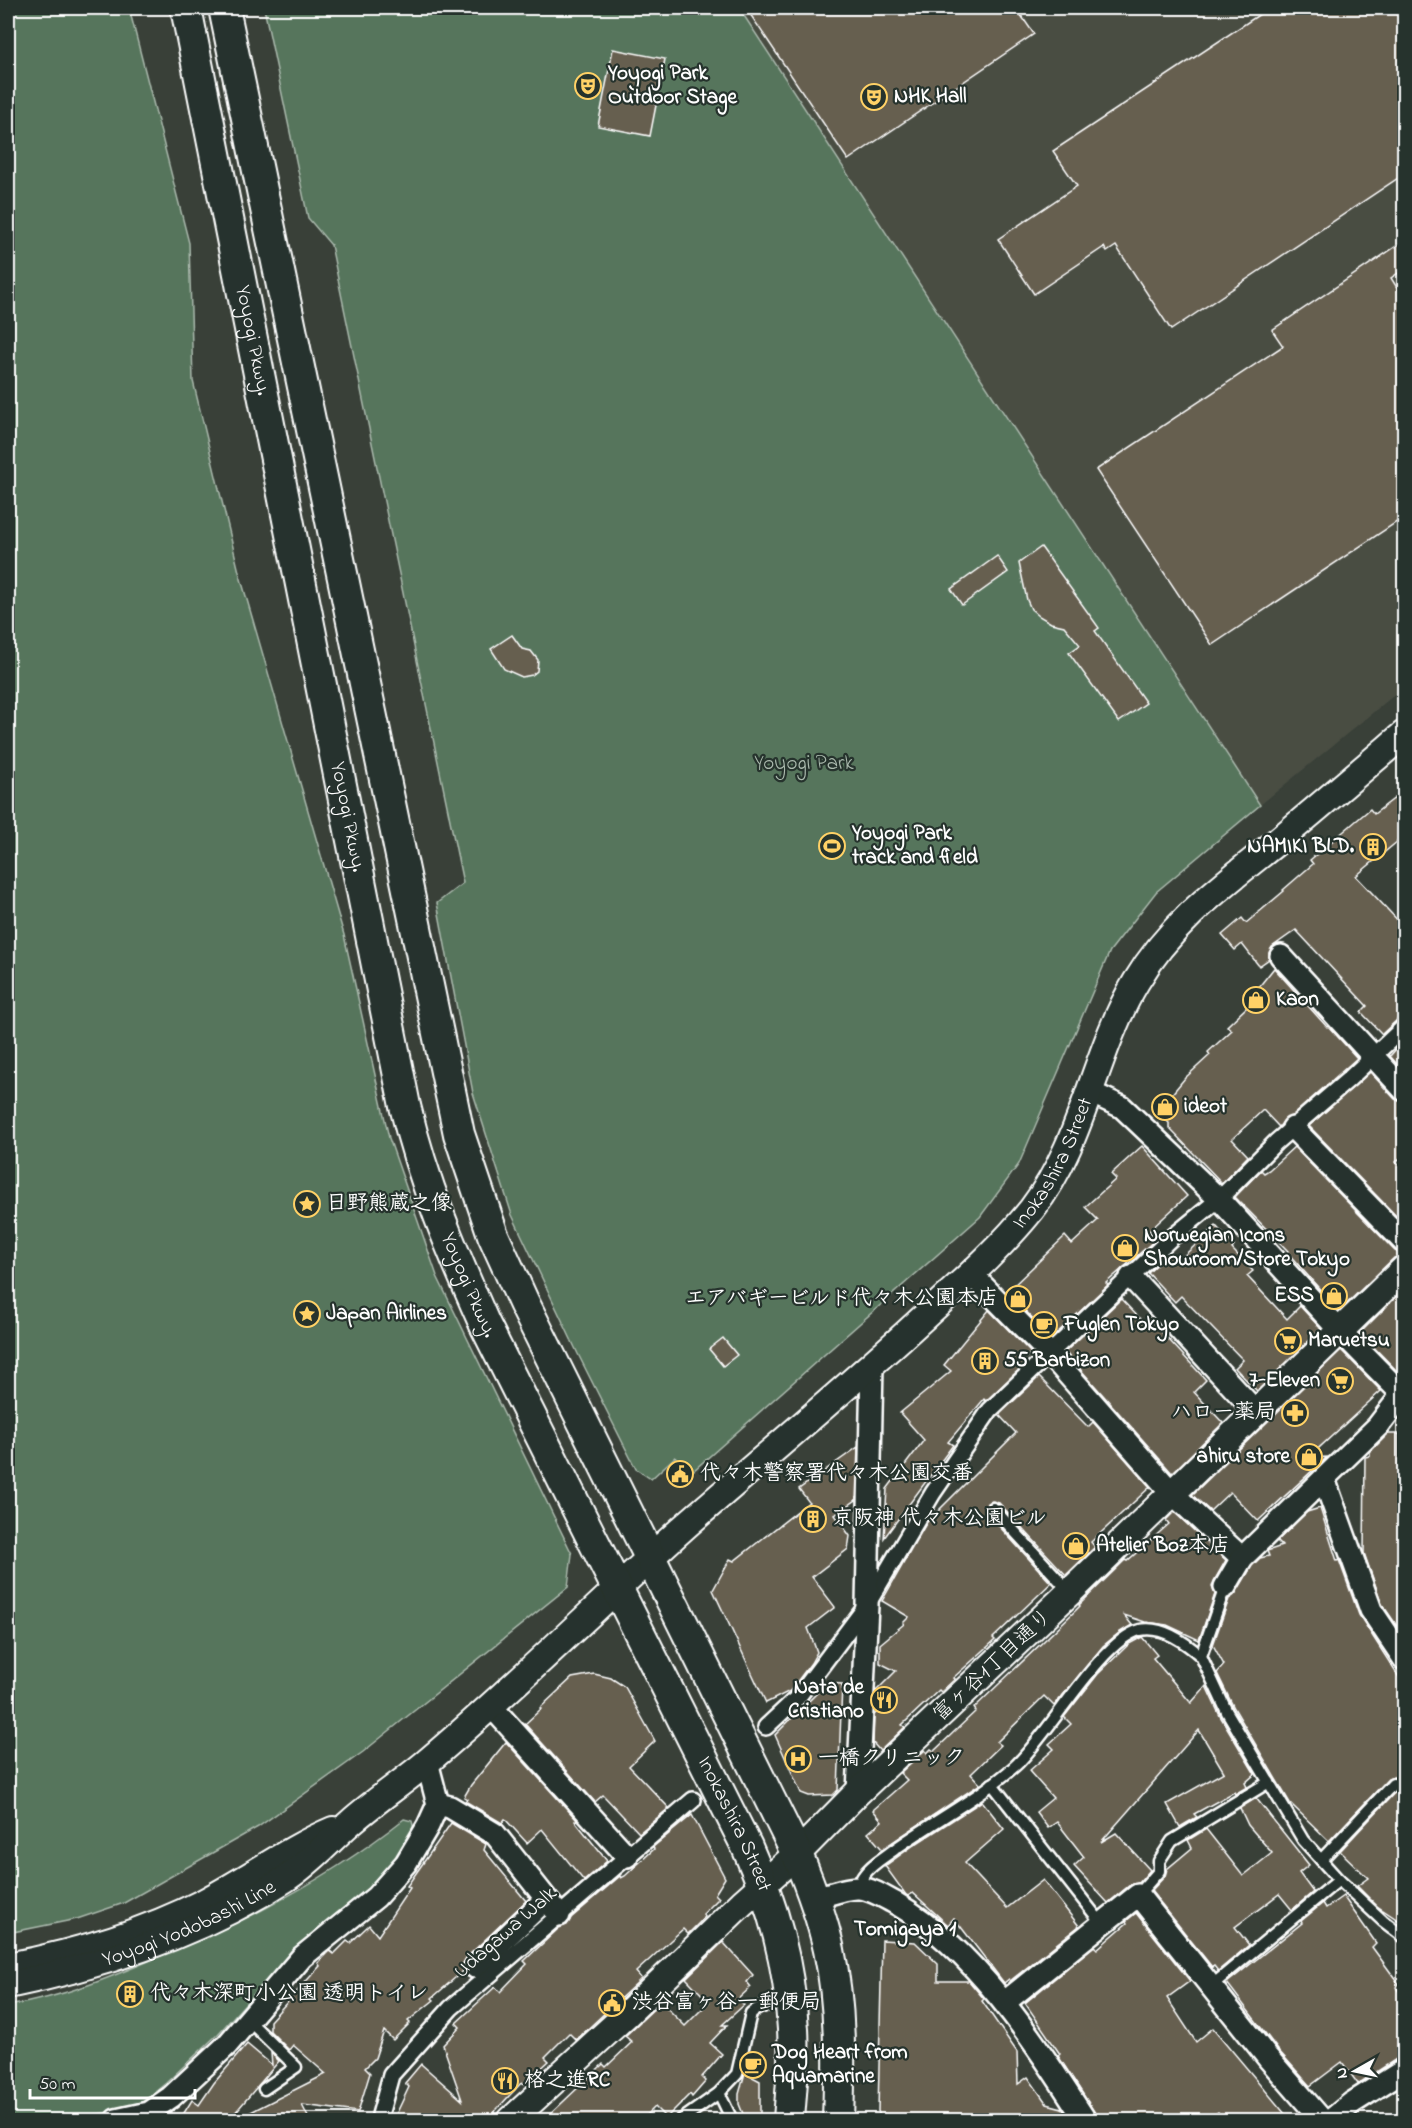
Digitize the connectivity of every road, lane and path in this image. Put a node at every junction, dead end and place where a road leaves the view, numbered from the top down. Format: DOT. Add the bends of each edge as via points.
graph roads {
  1 [pos="186,8"];
  2 [pos="224,8"];
  3 [pos="1404,734"];
  4 [pos="1281,956"];
  5 [pos="1404,1027"];
  6 [pos="1373,1057"];
  7 [pos="1404,1090"];
  8 [pos="1090,1092"];
  9 [pos="1293,1128"];
  10 [pos="1219,1199"];
  11 [pos="1404,1242"];
  12 [pos="1404,1269"];
  13 [pos="971,1274"];
  14 [pos="1131,1277"];
  15 [pos="1340,1331"];
  16 [pos="1049,1353"];
  17 [pos="872,1365"];
  18 [pos="1404,1393"];
  19 [pos="1257,1413"];
  20 [pos="1324,1479"];
  21 [pos="1172,1493"];
  22 [pos="993,1508"];
  23 [pos="650,1558"];
  24 [pos="1242,1558"];
  25 [pos="1225,1587"];
  26 [pos="618,1589"];
  27 [pos="1071,1592"];
  28 [pos="867,1605"];
  29 [pos="1201,1656"];
  30 [pos="1404,1659"];
  31 [pos="490,1705"];
  32 [pos="766,1727"];
  33 [pos="427,1762"];
  34 [pos="1269,1782"];
  35 [pos="992,1784"];
  36 [pos="1393,1784"];
  37 [pos="858,1792"];
  38 [pos="693,1800"];
  39 [pos="438,1804"];
  40 [pos="350,1823"];
  41 [pos="797,1854"];
  42 [pos="627,1856"];
  43 [pos="1321,1860"];
  44 [pos="1339,1880"];
  45 [pos="764,1883"];
  46 [pos="858,1887"];
  47 [pos="1138,1895"];
  48 [pos="815,1898"];
  49 [pos="553,1907"];
  50 [pos="1102,1924"];
  51 [pos="1404,1937"];
  52 [pos="8,1966"];
  53 [pos="475,1967"];
  54 [pos="8,1985"];
  55 [pos="1210,1987"];
  56 [pos="790,2002"];
  57 [pos="1005,2002"];
  58 [pos="249,2020"];
  59 [pos="1404,2070"];
  60 [pos="264,2089"];
  61 [pos="719,2093"];
  62 [pos="153,2117"];
  63 [pos="1079,2118"];
  64 [pos="116,2121"];
  65 [pos="381,2121"];
  66 [pos="511,2121"];
  67 [pos="681,2121"];
  68 [pos="732,2121"];
  69 [pos="789,2121"];
  70 [pos="838,2121"];
  71 [pos="1322,2121"];
  72 [pos="1331,2121"];
  1 -- 26 [label="main road, Yoyogi Pkwy." via="414,1144 467,1284"];
  2 -- 23 [label="main road, Yoyogi Pkwy." via="459,1134 493,1235"];
  3 -- 8 [label="street, Inokashira Street" via="1203,900 1168,937 1137,980 1113,1026"];
  4 -- 6 [label="street"];
  5 -- 6 [label="street"];
  6 -- 7 [label="street"];
  6 -- 9 [label="street"];
  8 -- 10 [label="street" via="1122,1107"];
  8 -- 13 [label="street, Inokashira Street" via="1059,1169 1035,1205"];
  9 -- 10 [label="street"];
  9 -- 11 [label="street"];
  10 -- 14 [label="street"];
  10 -- 15 [label="street"];
  12 -- 15 [label="street, 富ヶ谷1丁目通り"];
  13 -- 16 [label="street"];
  13 -- 17 [label="street, Inokashira Street"];
  14 -- 16 [label="street"];
  14 -- 19 [label="street"];
  15 -- 18 [label="street"];
  15 -- 19 [label="street, 富ヶ谷1丁目通り"];
  16 -- 21 [label="street"];
  16 -- 28 [label="street" via="975,1429"];
  17 -- 23 [label="street, Inokashira Street"];
  17 -- 28 [label="street"];
  18 -- 20 [label="street" via="1378,1426"];
  19 -- 21 [label="street, 富ヶ谷1丁目通り"];
  20 -- 24 [label="street"];
  20 -- 30 [label="street" via="1371,1610"];
  21 -- 24 [label="street"];
  21 -- 27 [label="street, 富ヶ谷1丁目通り"];
  22 -- 27 [label="lane"];
  23 -- 26 [label="street, Inokashira Street"];
  23 -- 41 [label="main road, Inokashira Street"];
  24 -- 25 [label="street"];
  25 -- 29 [label="lane"];
  26 -- 31 [label="street, Yoyogi Yodobashi Line"];
  26 -- 45 [label="main road, Inokashira Street"];
  27 -- 37 [label="street, 富ヶ谷1丁目通り"];
  28 -- 32 [label="street" via="798,1697"];
  28 -- 37 [label="street"];
  29 -- 34 [label="lane" via="1227,1712"];
  29 -- 35 [label="lane" via="1186,1643 1158,1631 1139,1630 1130,1635 1093,1668 1035,1744"];
  31 -- 33 [label="street, Yoyogi Yodobashi Line"];
  31 -- 42 [label="street"];
  33 -- 39 [label="street"];
  33 -- 40 [label="street, Yoyogi Yodobashi Line"];
  34 -- 43 [label="lane" via="1303,1840"];
  34 -- 47 [label="lane" via="1172,1841 1159,1861 1159,1871"];
  35 -- 46 [label="lane" via="875,1864"];
  35 -- 50 [label="lane"];
  36 -- 43 [label="lane"];
  37 -- 41 [label="street, 富ヶ谷1丁目通り"];
  38 -- 42 [label="street, Udagawa Walk"];
  39 -- 49 [label="street" via="495,1834"];
  39 -- 58 [label="street" via="406,1863 376,1898 302,1957"];
  40 -- 52 [label="street, Yoyogi Yodobashi Line" via="307,1841 201,1903 146,1927 95,1945"];
  40 -- 54 [label="street, Yoyogi Yodobashi Line" via="286,1879 207,1921 153,1946 99,1964"];
  41 -- 45 [label="street, 富ヶ谷1丁目通り"];
  41 -- 48 [label="main road, Inokashira Street"];
  42 -- 49 [label="street, Udagawa Walk"];
  43 -- 44 [label="lane"];
  44 -- 51 [label="lane"];
  44 -- 55 [label="lane"];
  45 -- 56 [label="main road, Inokashira Street" via="785,1960"];
  45 -- 66 [label="street, 富ヶ谷1丁目通り"];
  46 -- 48 [label="street"];
  46 -- 57 [label="street" via="912,1913 944,1939"];
  47 -- 50 [label="street"];
  47 -- 55 [label="street"];
  48 -- 70 [label="main road, Inokashira Street" via="829,1951 838,2010"];
  49 -- 53 [label="street"];
  49 -- 65 [label="street, Udagawa Walk" via="451,2008 391,2075"];
  50 -- 57 [label="street"];
  55 -- 71 [label="street"];
  56 -- 61 [label="lane" via="767,2005 751,2013 737,2074"];
  56 -- 69 [label="main road, Inokashira Street" via="793,2048"];
  57 -- 63 [label="street"];
  58 -- 60 [label="lane" via="296,2067"];
  58 -- 62 [label="street"];
  59 -- 72 [label="street"];
  61 -- 67 [label="lane"];
  61 -- 68 [label="lane"];
  62 -- 64 [label="street"];
}
